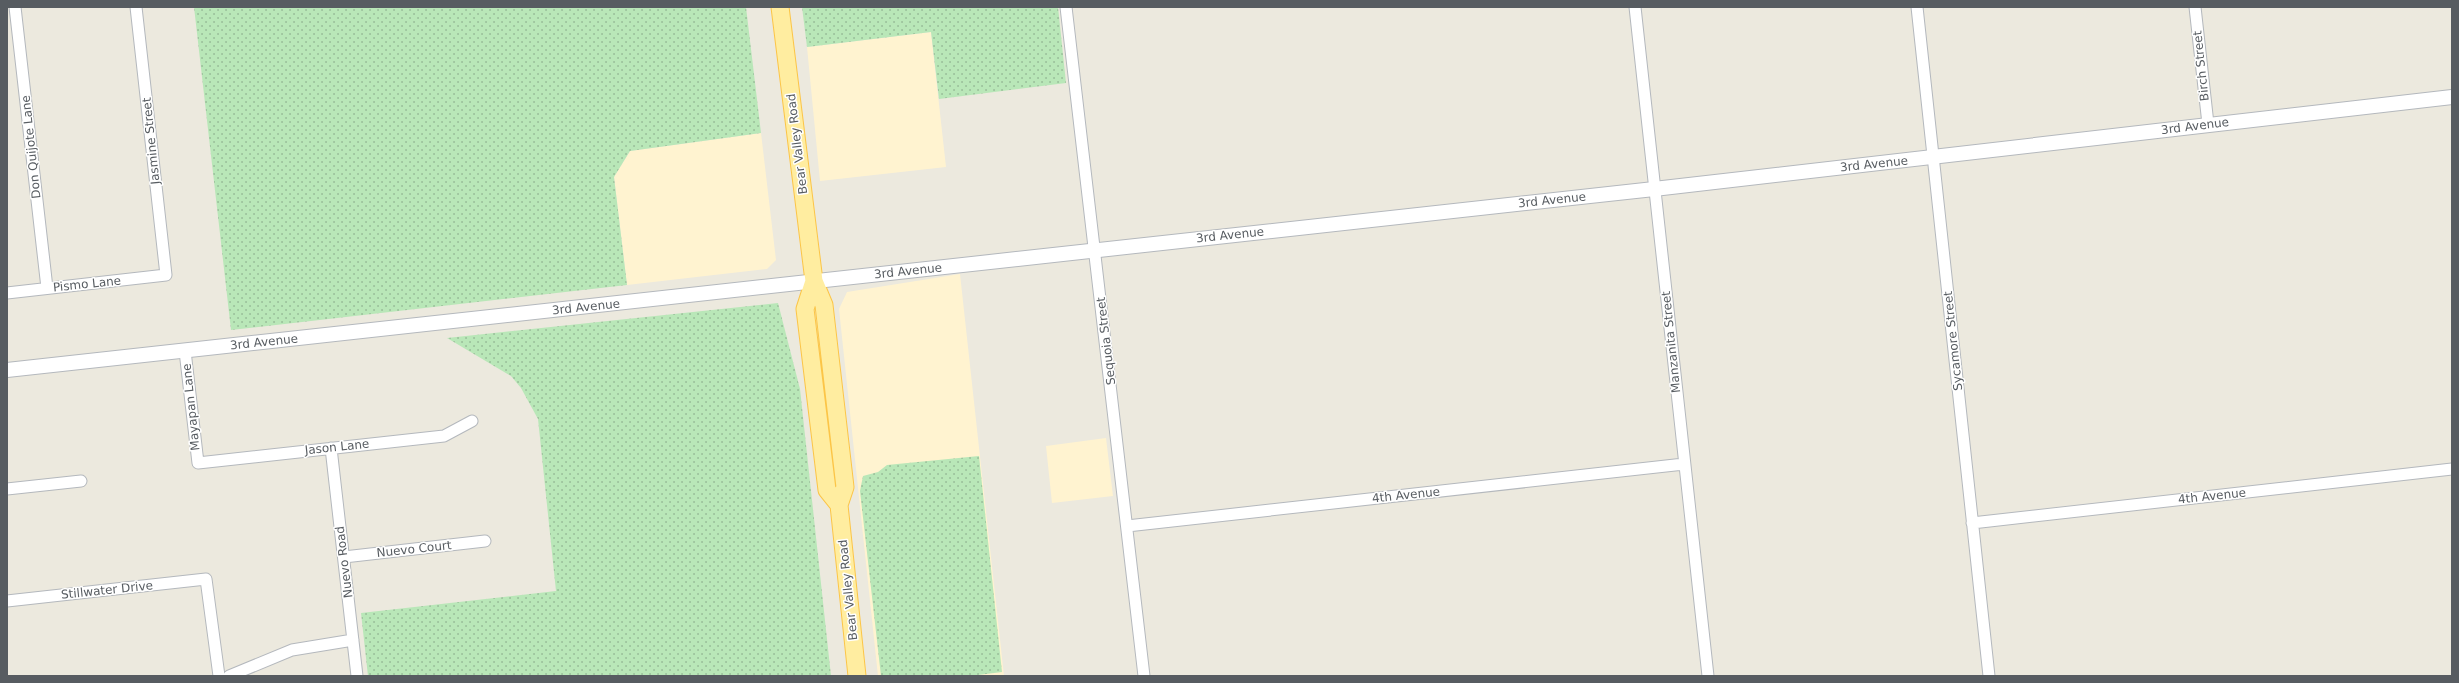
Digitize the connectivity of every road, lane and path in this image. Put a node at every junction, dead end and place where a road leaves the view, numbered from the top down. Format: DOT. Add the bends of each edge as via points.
graph roads {
  1 [pos="15,7"];
  2 [pos="136,7"];
  3 [pos="780,7"];
  4 [pos="1066,7"];
  5 [pos="1635,7"];
  6 [pos="1917,7"];
  7 [pos="2195,7"];
  8 [pos="2452,97"];
  9 [pos="2208,124"];
  10 [pos="1934,157"];
  11 [pos="1654,189"];
  12 [pos="1095,250"];
  13 [pos="166,275"];
  14 [pos="814,281"];
  15 [pos="47,288"];
  16 [pos="7,293"];
  17 [pos="185,351"];
  18 [pos="7,370"];
  19 [pos="472,421"];
  20 [pos="331,448"];
  21 [pos="198,463"];
  22 [pos="1684,464"];
  23 [pos="2452,469"];
  24 [pos="81,481"];
  25 [pos="7,489"];
  26 [pos="1972,523"];
  27 [pos="1127,526"];
  28 [pos="485,541"];
  29 [pos="344,557"];
  30 [pos="7,601"];
  31 [pos="353,640"];
  32 [pos="219,676"];
  33 [pos="229,676"];
  34 [pos="357,676"];
  35 [pos="857,676"];
  36 [pos="1144,676"];
  37 [pos="1708,676"];
  38 [pos="1989,676"];
  1 -- 15 [label="street, Don Quijote Lane"];
  2 -- 13 [label="street, Jasmine Street"];
  3 -- 14 [label="main road, Bear Valley Road"];
  4 -- 12 [label="street, Sequoia Street"];
  5 -- 11 [label="street, Manzanita Street"];
  6 -- 10 [label="street, Sycamore Street"];
  7 -- 9 [label="street, Birch Street"];
  8 -- 9 [label="street, 3rd Avenue"];
  9 -- 10 [label="street, 3rd Avenue"];
  10 -- 11 [label="street, 3rd Avenue"];
  10 -- 26 [label="street, Sycamore Street"];
  11 -- 12 [label="street, 3rd Avenue"];
  11 -- 22 [label="street, Manzanita Street"];
  12 -- 14 [label="street, 3rd Avenue"];
  12 -- 27 [label="street, Sequoia Street"];
  13 -- 15 [label="street, Pismo Lane"];
  14 -- 17 [label="street, 3rd Avenue"];
  14 -- 35 [label="main road, Bear Valley Road" via="824,305 845,487 839,505"];
  15 -- 16 [label="street, Pismo Lane"];
  17 -- 18 [label="street, 3rd Avenue"];
  17 -- 21 [label="street, Mayapan Lane"];
  19 -- 20 [label="street, Jason Lane" via="444,436"];
  20 -- 21 [label="street, Jason Lane"];
  20 -- 29 [label="street, Nuevo Road"];
  22 -- 27 [label="street, 4th Avenue"];
  22 -- 37 [label="street, Manzanita Street"];
  23 -- 26 [label="street, 4th Avenue"];
  24 -- 25 [label="street"];
  26 -- 38 [label="street, Sycamore Street"];
  27 -- 36 [label="street, Sequoia Street"];
  28 -- 29 [label="street, Nuevo Court"];
  29 -- 31 [label="street, Nuevo Road"];
  30 -- 32 [label="street, Stillwater Drive" via="206,579"];
  31 -- 33 [label="street" via="292,650"];
  31 -- 34 [label="street, Nuevo Road"];
}
